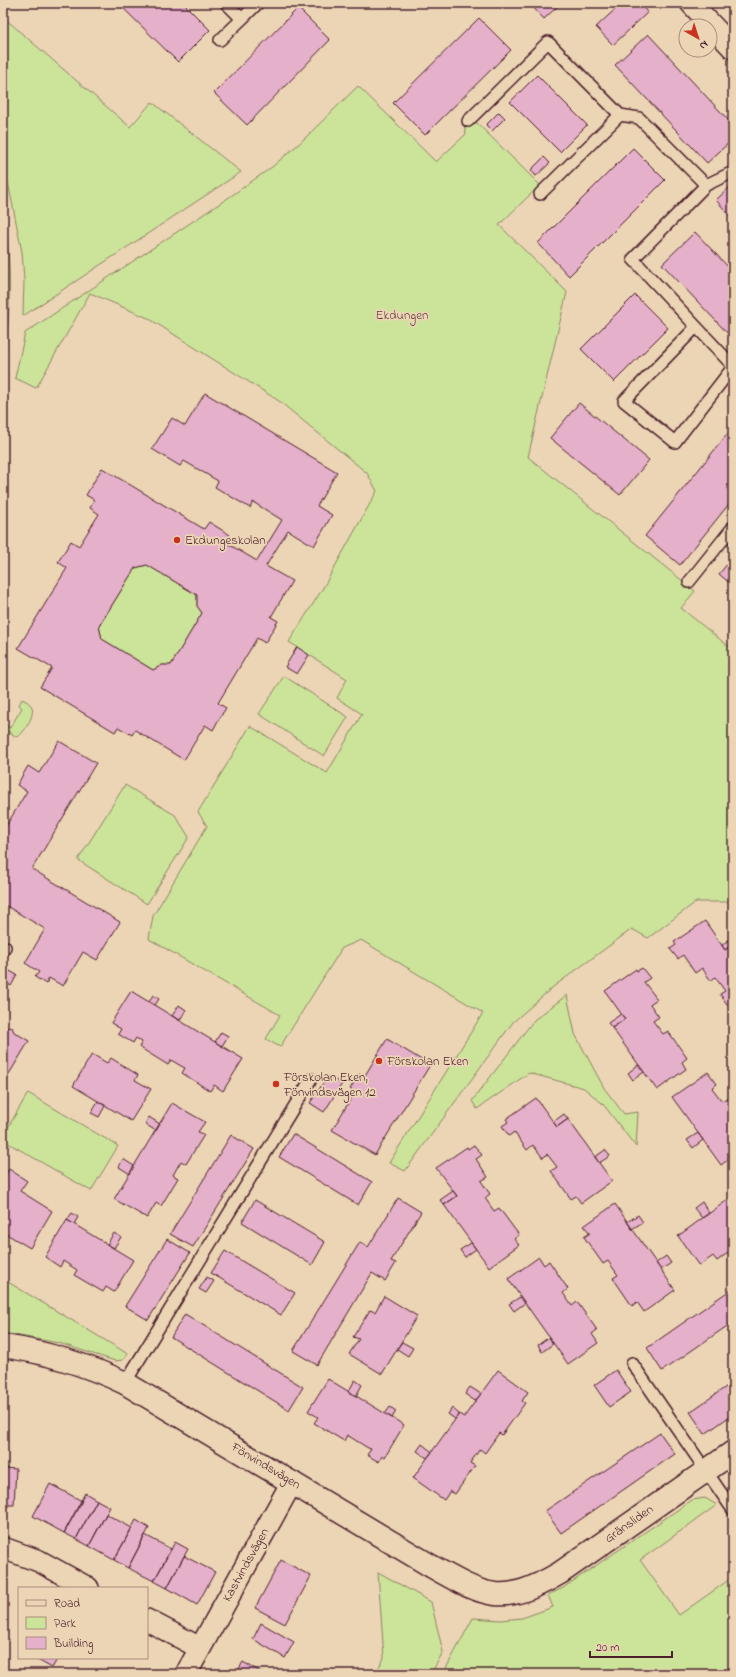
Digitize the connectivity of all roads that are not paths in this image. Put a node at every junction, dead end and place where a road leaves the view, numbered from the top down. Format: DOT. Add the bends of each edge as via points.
graph roads {
  1 [pos="226,3"];
  2 [pos="258,3"];
  3 [pos="691,3"];
  4 [pos="242,19"];
  5 [pos="220,40"];
  6 [pos="733,48"];
  7 [pos="620,115"];
  8 [pos="468,121"];
  9 [pos="733,172"];
  10 [pos="706,185"];
  11 [pos="540,194"];
  12 [pos="696,327"];
  13 [pos="733,367"];
  14 [pos="733,527"];
  15 [pos="689,582"];
  16 [pos="3,946"];
  17 [pos="3,951"];
  18 [pos="311,1079"];
  19 [pos="3,1346"];
  20 [pos="632,1363"];
  21 [pos="126,1383"];
  22 [pos="733,1452"];
  23 [pos="706,1471"];
  24 [pos="292,1482"];
  25 [pos="733,1510"];
  26 [pos="3,1548"];
  27 [pos="86,1587"];
  28 [pos="523,1591"];
  29 [pos="148,1621"];
  30 [pos="200,1648"];
  31 [pos="186,1674"];
  1 -- 4 [label="lane"];
  2 -- 4 [label="lane"];
  3 -- 6 [label="street"];
  4 -- 5 [label="lane"];
  7 -- 8 [label="lane" via="548,42"];
  7 -- 10 [label="lane" via="639,118"];
  7 -- 11 [label="lane"];
  9 -- 10 [label="lane"];
  10 -- 12 [label="lane" via="633,259"];
  12 -- 13 [label="lane"];
  12 -- 13 [label="lane" via="624,401 674,442"];
  14 -- 15 [label="lane"];
  16 -- 17 [label="lane"];
  18 -- 21 [label="lane"];
  19 -- 21 [label="street, Fönvindsvägen" via="54,1357"];
  20 -- 23 [label="lane"];
  21 -- 24 [label="street, Fönvindsvägen"];
  22 -- 23 [label="street, Gränsliden"];
  23 -- 25 [label="lane"];
  23 -- 28 [label="street, Gränsliden" via="560,1573"];
  24 -- 28 [label="street, Fönvindsvägen" via="469,1588 488,1594 503,1595"];
  24 -- 30 [label="street, Kastvindsvägen"];
  26 -- 27 [label="street" via="39,1561"];
  29 -- 30 [label="street"];
  30 -- 31 [label="street, Kastvindsvägen"];
}
